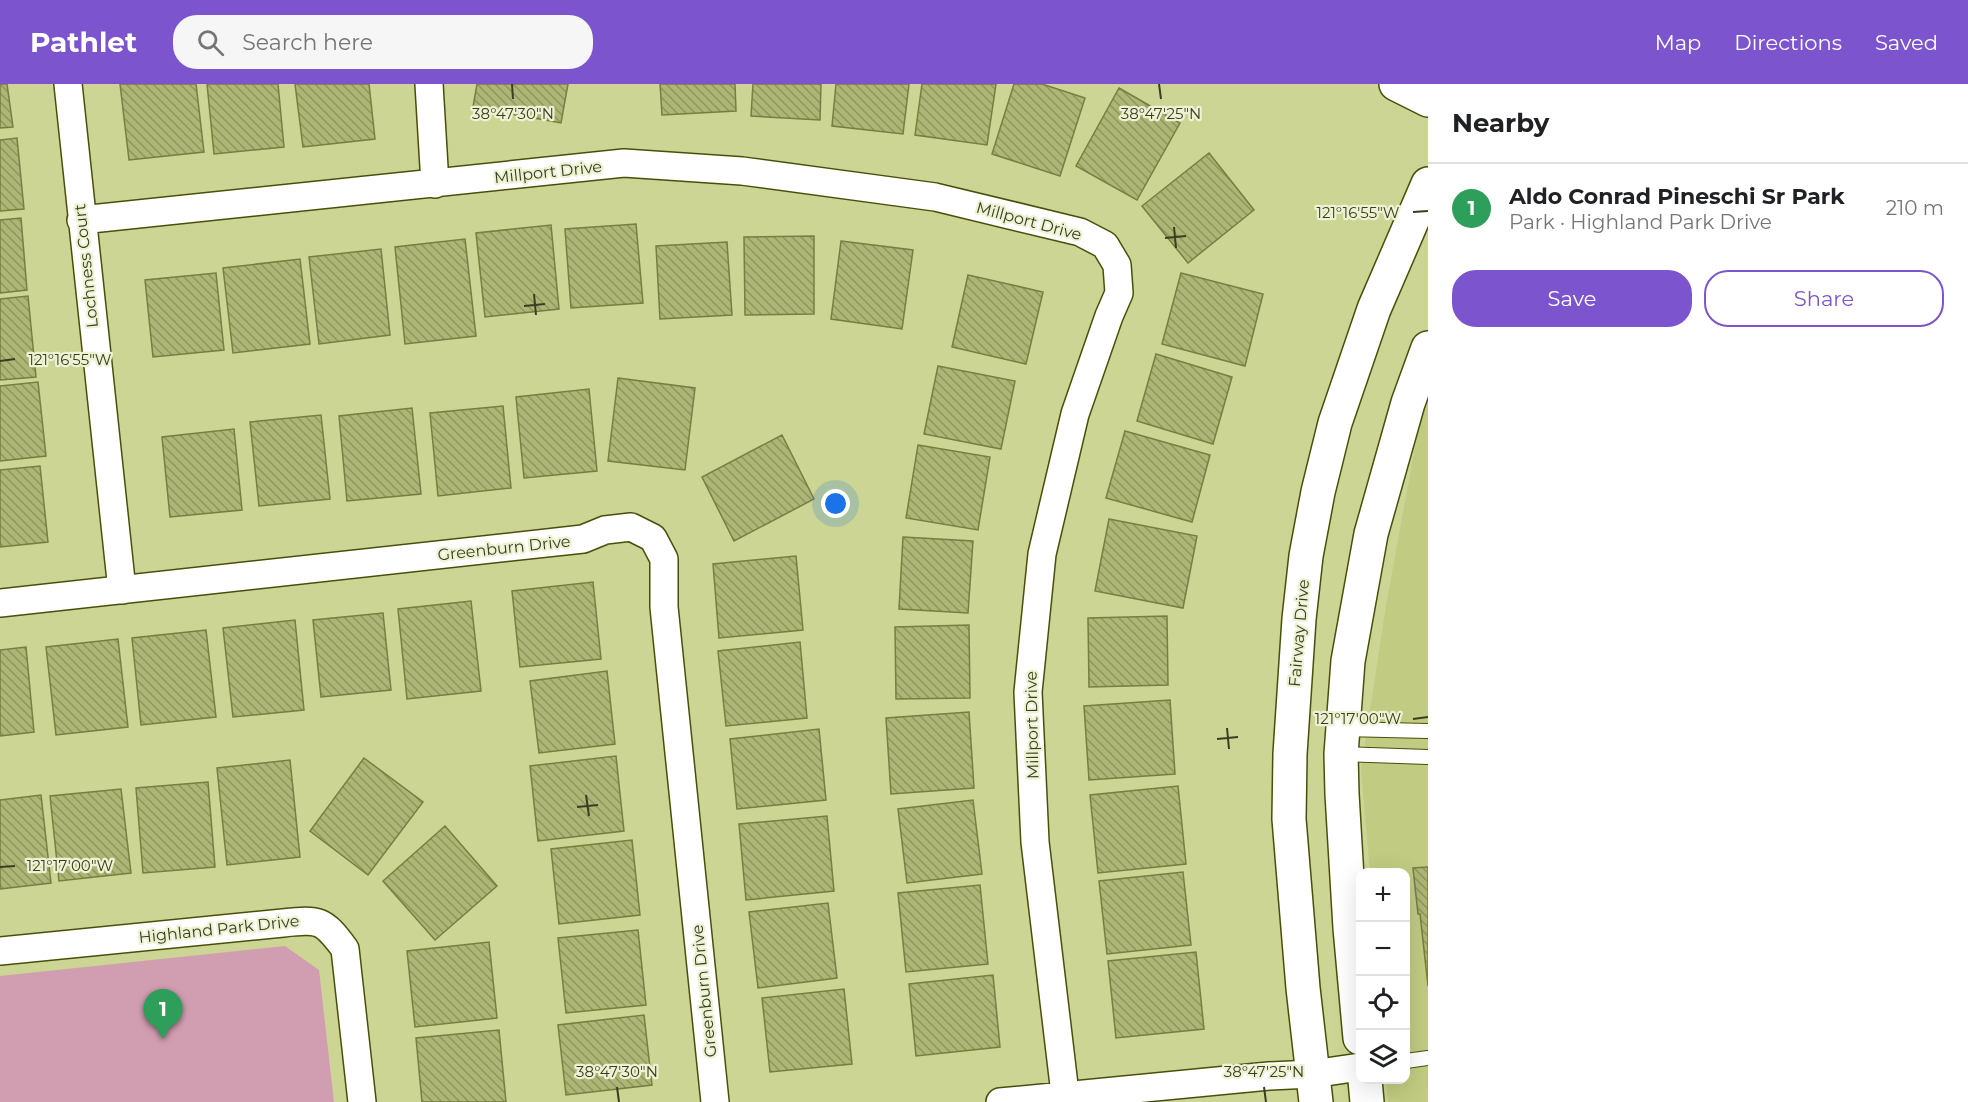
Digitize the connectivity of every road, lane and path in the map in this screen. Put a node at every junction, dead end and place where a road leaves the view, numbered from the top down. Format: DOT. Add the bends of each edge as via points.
graph roads {
  1 [pos="68,84"];
  2 [pos="429,84"];
  3 [pos="1396,84"];
  4 [pos="1428,100"];
  5 [pos="1428,183"];
  6 [pos="435,184"];
  7 [pos="81,220"];
  8 [pos="1428,348"];
  9 [pos="122,590"];
  10 [pos="0,603"];
  11 [pos="1428,731"];
  12 [pos="1342,742"];
  13 [pos="1428,757"];
  14 [pos="0,951"];
  15 [pos="1359,1030"];
  16 [pos="1428,1058"];
  17 [pos="1410,1060"];
  18 [pos="1356,1069"];
  19 [pos="1366,1084"];
  20 [pos="1314,1088"];
  21 [pos="1066,1098"];
  22 [pos="362,1102"];
  23 [pos="715,1102"];
  24 [pos="1000,1102"];
  25 [pos="1368,1102"];
  1 -- 7 [label="street, Lochness Court"];
  2 -- 6 [label="street"];
  3 -- 4 [label="main road"];
  5 -- 20 [label="main road, Fairway Drive" via="1374,309 1335,423 1306,556 1290,754 1289,819"];
  6 -- 7 [label="street, Millport Drive"];
  6 -- 21 [label="street, Millport Drive" via="624,164 742,171 935,197 1080,232 1105,245 1117,265 1119,293 1075,414 1042,554 1028,693 1035,842"];
  7 -- 9 [label="street, Lochness Court"];
  8 -- 12 [label="main road" via="1408,403 1371,534 1348,661"];
  9 -- 10 [label="street, Greenburn Drive"];
  9 -- 23 [label="street, Greenburn Drive" via="583,539 605,530 631,527 653,538 664,559 664,607"];
  11 -- 12 [label="lane"];
  12 -- 13 [label="lane"];
  12 -- 15 [label="main road" via="1350,928"];
  14 -- 22 [label="street, Highland Park Drive" via="320,922 345,948"];
  16 -- 17 [label="lane"];
  18 -- 20 [label="street"];
  19 -- 25 [label="main road"];
  20 -- 21 [label="street" via="1269,1076"];
  21 -- 24 [label="street"];
}
